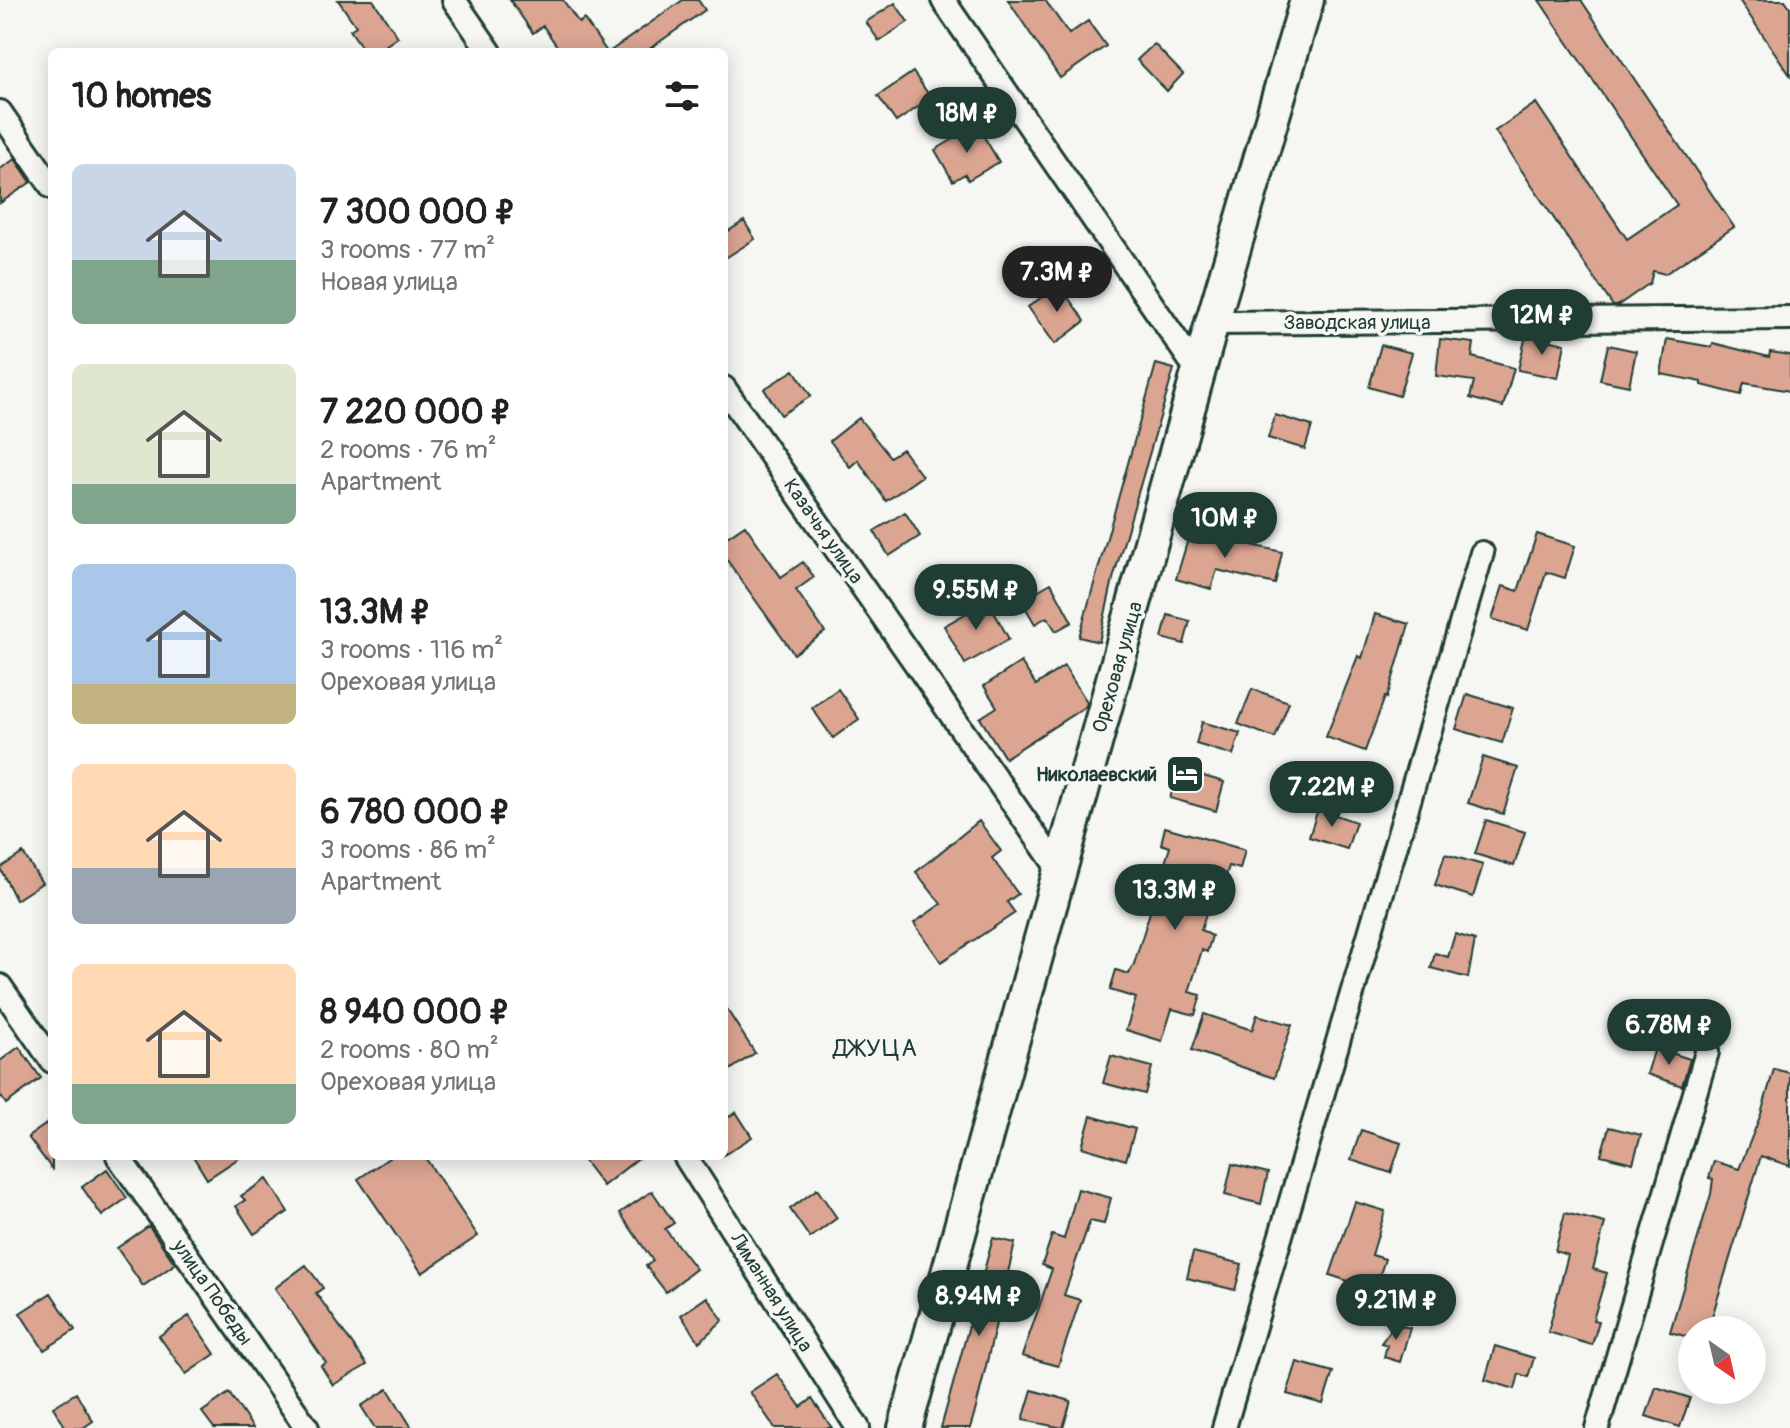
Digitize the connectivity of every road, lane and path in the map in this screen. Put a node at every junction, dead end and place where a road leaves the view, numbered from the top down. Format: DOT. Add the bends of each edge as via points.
graph roads {
  1 [pos="454,0"];
  2 [pos="943,0"];
  3 [pos="1307,0"];
  4 [pos="487,48"];
  5 [pos="0,112"];
  6 [pos="48,181"];
  7 [pos="1790,318"];
  8 [pos="1212,323"];
  9 [pos="1199,373"];
  10 [pos="728,394"];
  11 [pos="1482,553"];
  12 [pos="1060,871"];
  13 [pos="0,986"];
  14 [pos="1707,1052"];
  15 [pos="48,1055"];
  16 [pos="121,1160"];
  17 [pos="688,1160"];
  18 [pos="307,1428"];
  19 [pos="858,1428"];
  20 [pos="905,1428"];
  21 [pos="1224,1428"];
  22 [pos="1597,1428"];
  1 -- 4 [label="street"];
  2 -- 9 [label="street"];
  3 -- 8 [label="main road, Ореховая улица"];
  5 -- 6 [label="street"];
  7 -- 8 [label="street, Заводская улица"];
  8 -- 9 [label="main road, Ореховая улица"];
  9 -- 12 [label="main road, Ореховая улица"];
  10 -- 12 [label="street, Казачья улица"];
  11 -- 21 [label="street"];
  12 -- 20 [label="main road, Ореховая улица"];
  13 -- 15 [label="street"];
  14 -- 22 [label="street"];
  16 -- 18 [label="street, улица Победы"];
  17 -- 19 [label="street, Лиманная улица"];
}
